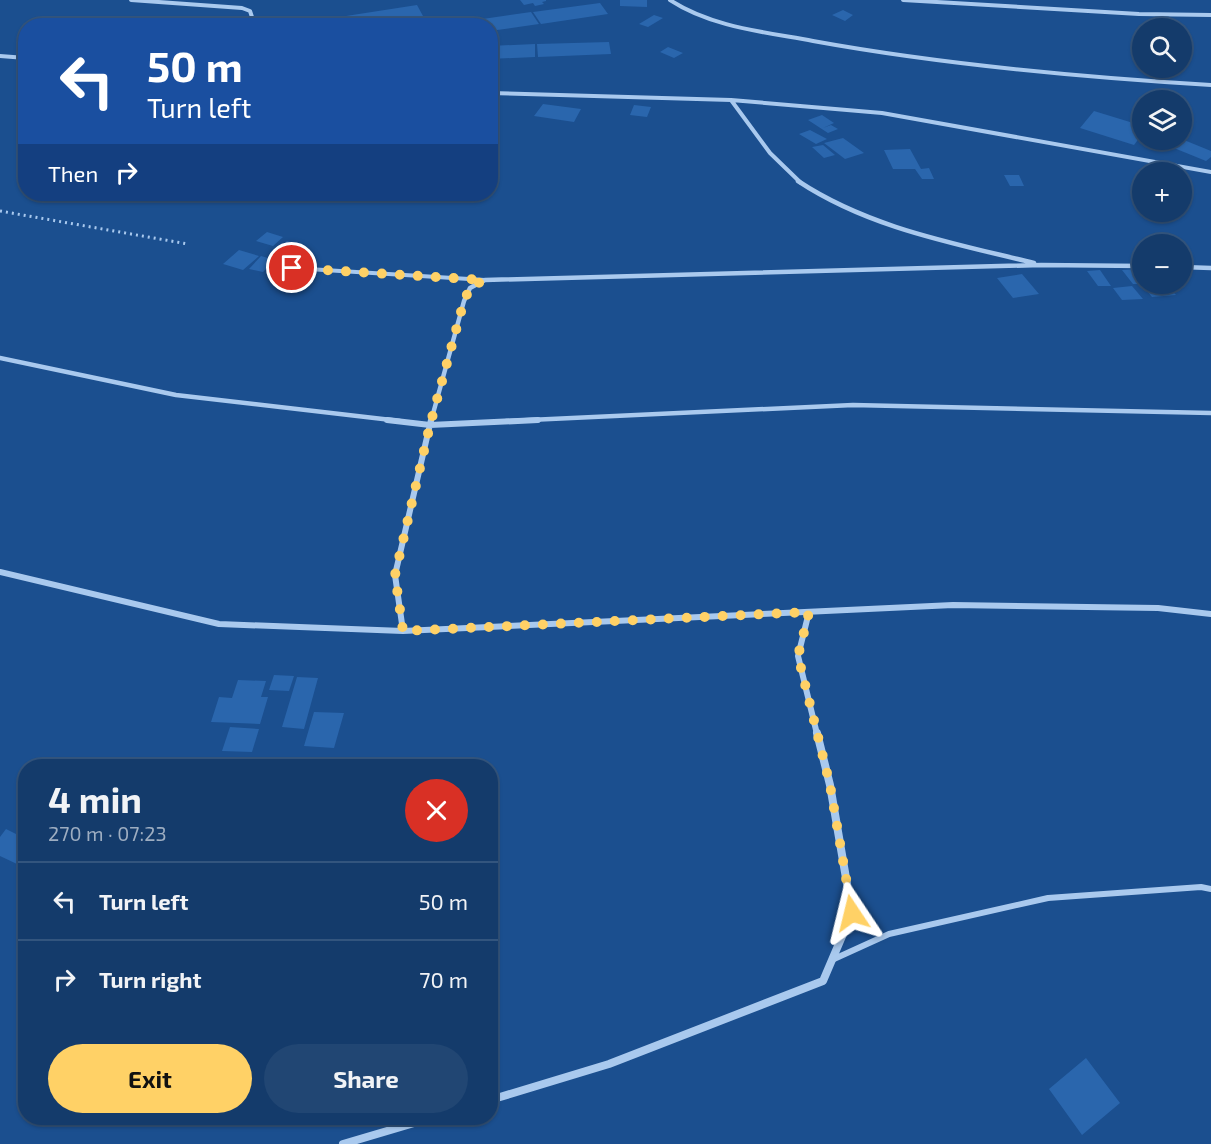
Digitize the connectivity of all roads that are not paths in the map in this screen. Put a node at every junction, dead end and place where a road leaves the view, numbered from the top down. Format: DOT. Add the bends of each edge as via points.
graph roads {
  1 [pos="131,0"];
  2 [pos="670,0"];
  3 [pos="903,0"];
  4 [pos="1211,15"];
  5 [pos="252,18"];
  6 [pos="0,56"];
  7 [pos="18,57"];
  8 [pos="1211,85"];
  9 [pos="498,93"];
  10 [pos="731,100"];
  11 [pos="1211,172"];
  12 [pos="1041,265"];
  13 [pos="1132,266"];
  14 [pos="1192,267"];
  15 [pos="292,268"];
  16 [pos="1211,268"];
  17 [pos="484,280"];
  18 [pos="0,358"];
  19 [pos="1211,413"];
  20 [pos="430,425"];
  21 [pos="0,572"];
  22 [pos="809,612"];
  23 [pos="1211,614"];
  24 [pos="403,631"];
  25 [pos="1211,889"];
  26 [pos="832,960"];
  27 [pos="498,1098"];
  28 [pos="407,1125"];
  29 [pos="343,1144"];
  1 -- 5 [label="street" via="242,8 250,11"];
  2 -- 8 [label="street" via="686,12 805,39 1016,70"];
  3 -- 4 [label="street"];
  6 -- 7 [label="street"];
  9 -- 10 [label="street"];
  10 -- 11 [label="street" via="882,113"];
  10 -- 12 [label="street" via="766,148 798,181 842,208"];
  12 -- 13 [label="street"];
  12 -- 17 [label="street"];
  14 -- 16 [label="street"];
  15 -- 17 [label="lane"];
  17 -- 20 [label="street" via="470,288 464,301"];
  18 -- 20 [label="street" via="176,395"];
  19 -- 20 [label="street" via="853,405"];
  20 -- 24 [label="street" via="395,575"];
  21 -- 24 [label="street" via="219,624"];
  22 -- 23 [label="street" via="953,605 1158,608"];
  22 -- 24 [label="street"];
  22 -- 26 [label="street" via="798,656 830,785 852,913"];
  25 -- 26 [label="lane" via="1048,898 889,934"];
  26 -- 27 [label="street" via="823,981 609,1064"];
  28 -- 29 [label="street"];
}
